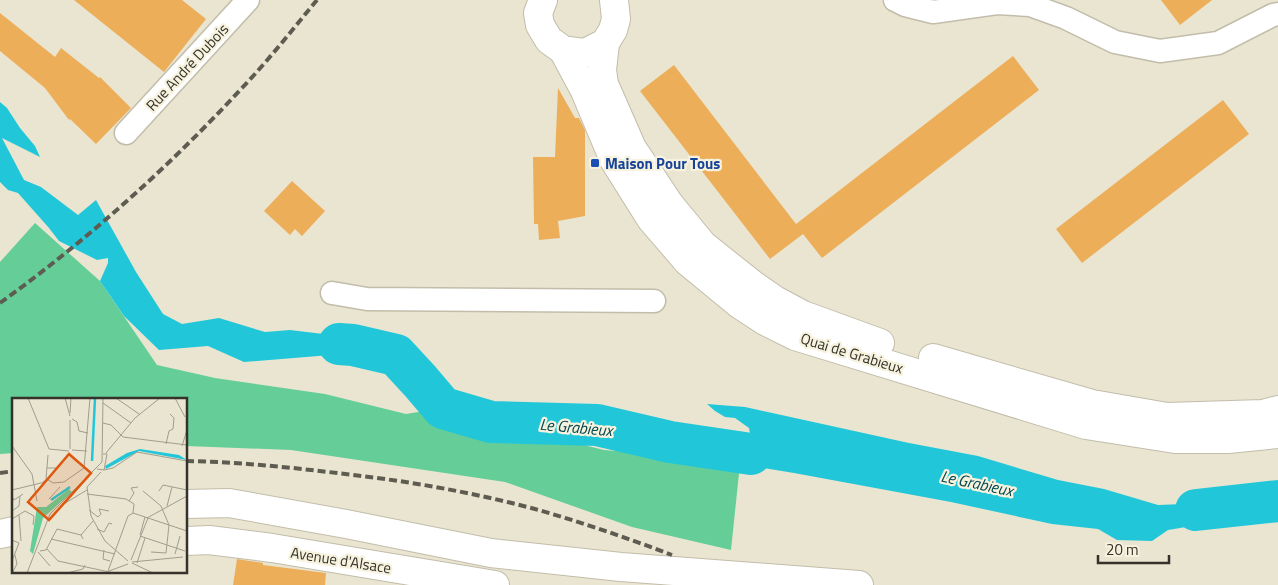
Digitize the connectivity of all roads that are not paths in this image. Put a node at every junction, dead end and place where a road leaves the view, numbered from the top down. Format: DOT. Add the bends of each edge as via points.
graph roads {
  1 [pos="248,0"];
  2 [pos="895,0"];
  3 [pos="616,2"];
  4 [pos="536,4"];
  5 [pos="1278,14"];
  6 [pos="605,43"];
  7 [pos="563,50"];
  8 [pos="126,133"];
  9 [pos="332,293"];
  10 [pos="654,301"];
  11 [pos="1278,410"];
  12 [pos="1278,434"];
  13 [pos="188,504"];
  14 [pos="188,541"];
  15 [pos="495,585"];
  16 [pos="859,585"];
  1 -- 8 [label="street, Rue André Dubois"];
  2 -- 5 [label="street" via="933,12 996,3 1030,5 1115,42 1160,51 1218,43"];
  3 -- 6 [label="main road, Quai de Grabieux" via="614,30"];
  4 -- 7 [label="main road, Quai de Grabieux" via="540,25 549,40"];
  6 -- 7 [label="main road" via="585,53"];
  6 -- 11 [label="main road, Quai de Grabieux" via="604,84 632,148 670,205 703,245 775,300 869,340 1092,404 1167,418 1263,414"];
  7 -- 12 [label="main road, Quai de Grabieux" via="585,91 614,160 651,219 688,262 765,321 795,336 1086,425 1175,439 1228,439"];
  9 -- 10 [label="street" via="367,299"];
  13 -- 16 [label="main road" via="229,504 491,553 621,567"];
  14 -- 15 [label="main road, Avenue d'Alsace" via="209,540 272,548"];
}
